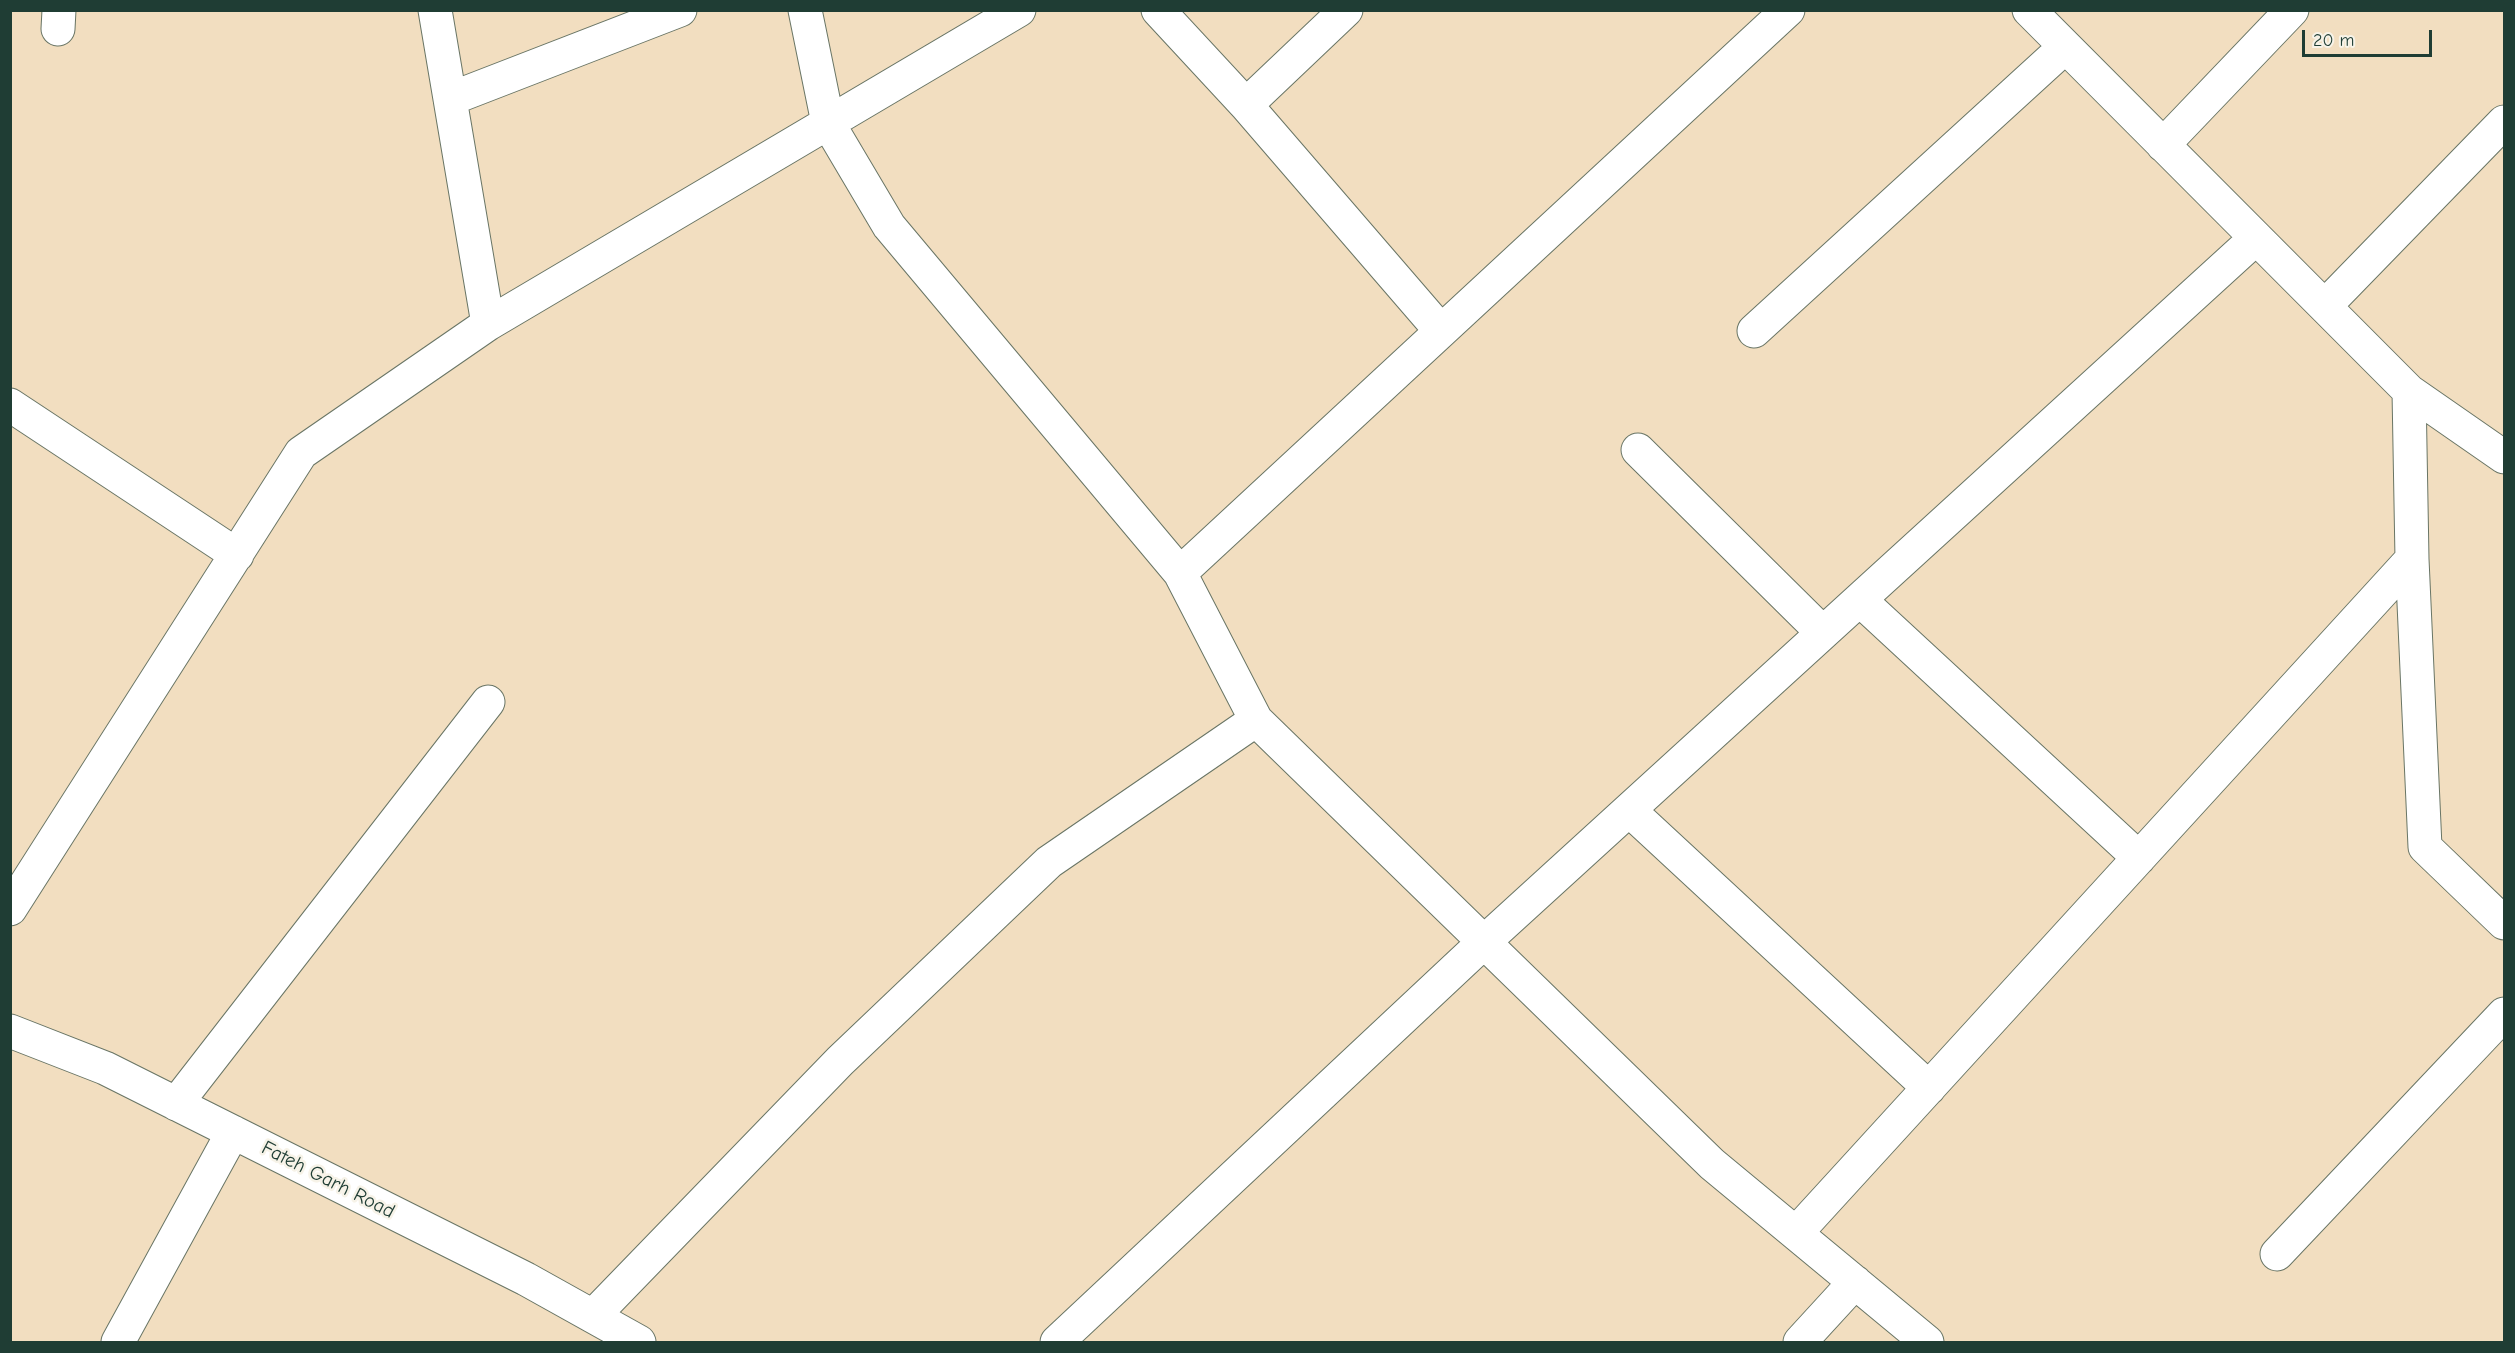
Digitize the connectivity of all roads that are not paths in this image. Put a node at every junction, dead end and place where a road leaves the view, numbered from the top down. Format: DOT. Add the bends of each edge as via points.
graph roads {
  1 [pos="435,10"];
  2 [pos="680,10"];
  3 [pos="805,10"];
  4 [pos="1020,10"];
  5 [pos="1158,10"];
  6 [pos="1346,10"];
  7 [pos="1788,10"];
  8 [pos="2029,10"];
  9 [pos="2292,10"];
  10 [pos="2065,47"];
  11 [pos="450,99"];
  12 [pos="1246,105"];
  13 [pos="2505,122"];
  14 [pos="828,123"];
  15 [pos="2163,145"];
  16 [pos="2256,238"];
  17 [pos="2325,306"];
  18 [pos="488,324"];
  19 [pos="1441,331"];
  20 [pos="1754,331"];
  21 [pos="2409,391"];
  22 [pos="10,405"];
  23 [pos="1638,450"];
  24 [pos="2505,457"];
  25 [pos="237,555"];
  26 [pos="2412,559"];
  27 [pos="1180,573"];
  28 [pos="1860,600"];
  29 [pos="1823,633"];
  30 [pos="488,702"];
  31 [pos="1256,720"];
  32 [pos="1629,810"];
  33 [pos="2139,858"];
  34 [pos="10,909"];
  35 [pos="2505,923"];
  36 [pos="1484,942"];
  37 [pos="2505,1014"];
  38 [pos="10,1031"];
  39 [pos="1929,1088"];
  40 [pos="176,1104"];
  41 [pos="233,1132"];
  42 [pos="1796,1233"];
  43 [pos="2277,1254"];
  44 [pos="1855,1282"];
  45 [pos="593,1316"];
  46 [pos="118,1342"];
  47 [pos="639,1342"];
  48 [pos="1057,1342"];
  49 [pos="1800,1342"];
  50 [pos="1927,1342"];
  1 -- 11 [label="street"];
  2 -- 11 [label="street"];
  3 -- 14 [label="street"];
  4 -- 14 [label="street"];
  5 -- 12 [label="street"];
  6 -- 12 [label="street"];
  7 -- 19 [label="street"];
  8 -- 10 [label="street"];
  9 -- 15 [label="street"];
  10 -- 15 [label="street"];
  10 -- 20 [label="street"];
  11 -- 18 [label="street"];
  12 -- 19 [label="street"];
  13 -- 17 [label="street"];
  14 -- 18 [label="street"];
  14 -- 27 [label="street" via="889,226"];
  15 -- 16 [label="street"];
  16 -- 17 [label="street"];
  16 -- 28 [label="street"];
  17 -- 21 [label="street"];
  18 -- 25 [label="street" via="301,453"];
  19 -- 27 [label="street"];
  21 -- 24 [label="street"];
  21 -- 26 [label="street"];
  22 -- 25 [label="street"];
  23 -- 29 [label="street"];
  25 -- 34 [label="street"];
  26 -- 33 [label="street"];
  26 -- 35 [label="street" via="2425,847"];
  27 -- 31 [label="street"];
  28 -- 29 [label="street"];
  28 -- 33 [label="street"];
  29 -- 32 [label="street"];
  30 -- 40 [label="street"];
  31 -- 36 [label="street"];
  31 -- 45 [label="street" via="1049,862 840,1061"];
  32 -- 36 [label="street"];
  32 -- 39 [label="street"];
  33 -- 39 [label="street"];
  36 -- 42 [label="street" via="1712,1164"];
  36 -- 48 [label="street"];
  37 -- 43 [label="street"];
  38 -- 40 [label="street, Fateh Garh Road" via="105,1068"];
  39 -- 42 [label="street"];
  40 -- 41 [label="street, Fateh Garh Road"];
  41 -- 45 [label="street, Fateh Garh Road"];
  41 -- 46 [label="street"];
  42 -- 44 [label="street"];
  44 -- 49 [label="street"];
  44 -- 50 [label="street"];
  45 -- 47 [label="street, Fateh Garh Road"];
}
